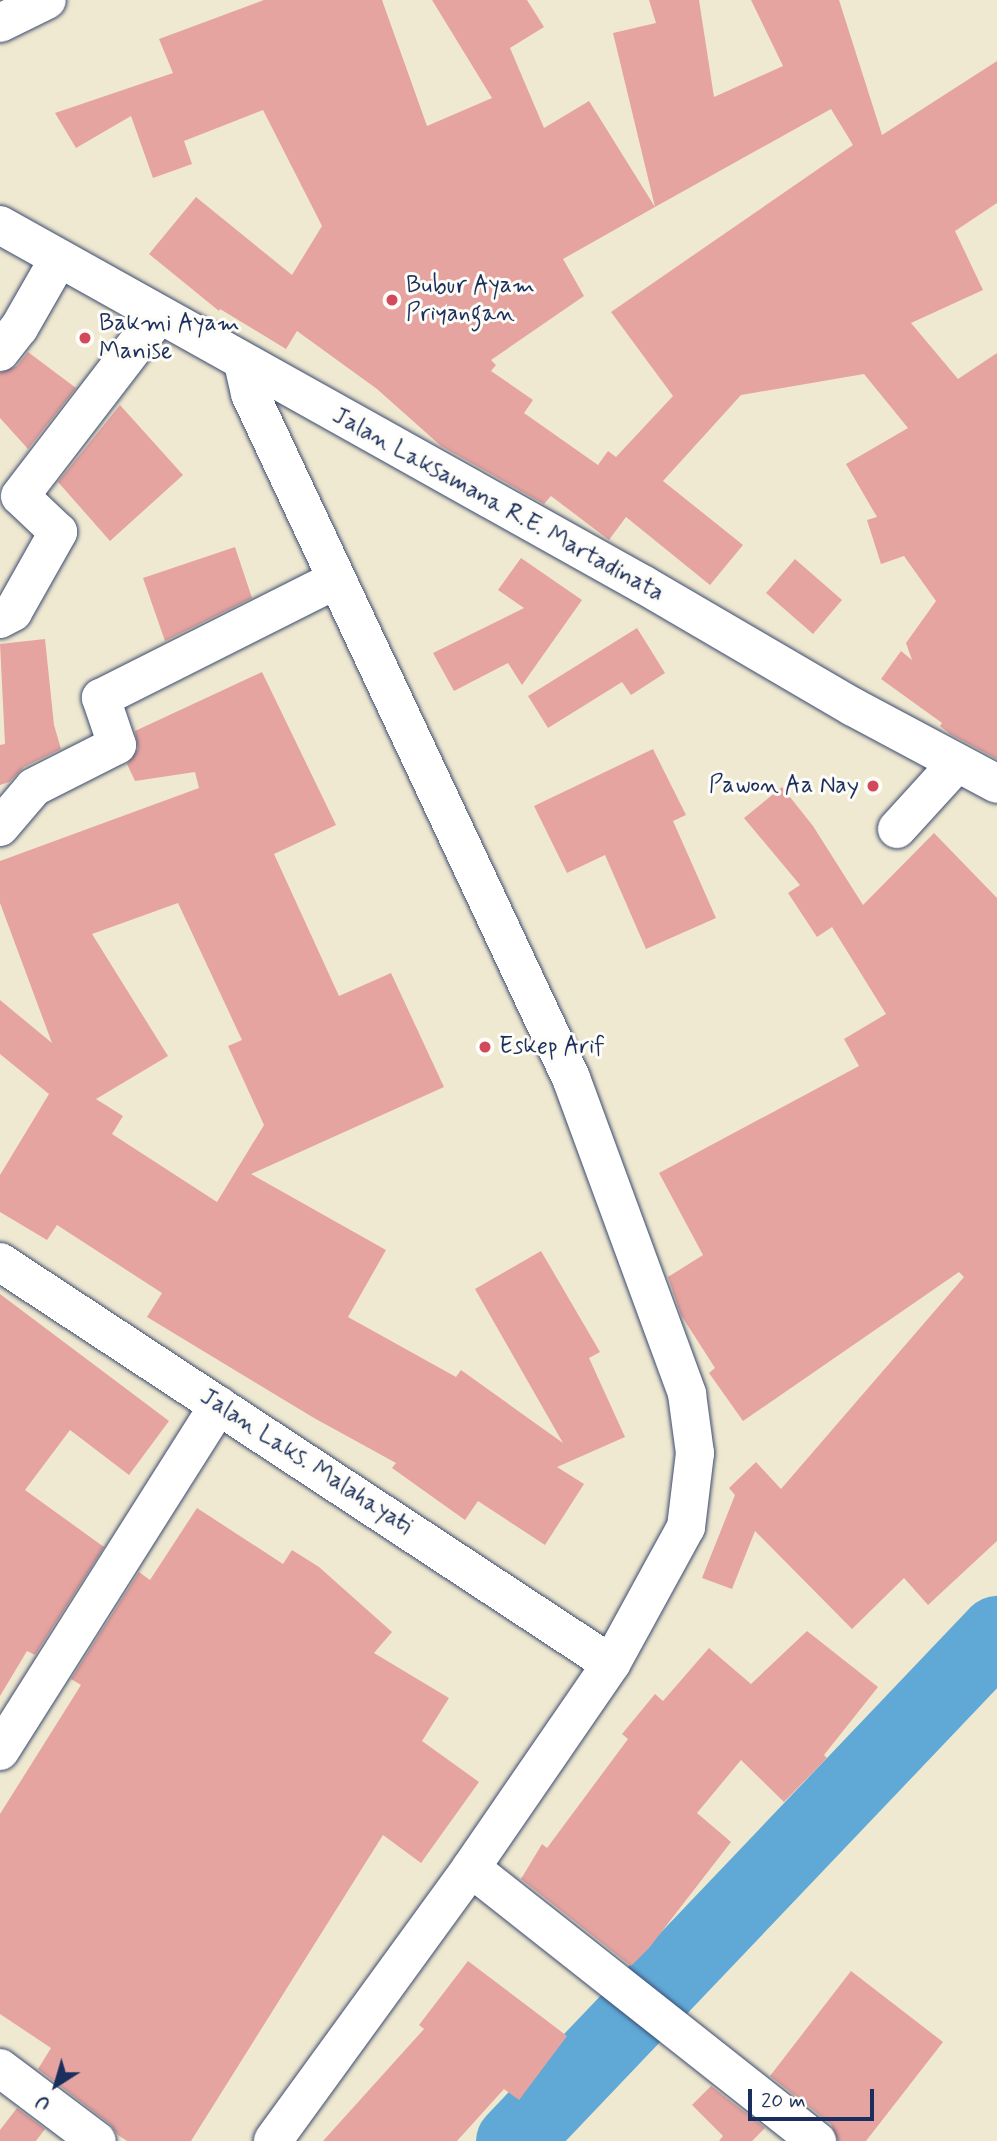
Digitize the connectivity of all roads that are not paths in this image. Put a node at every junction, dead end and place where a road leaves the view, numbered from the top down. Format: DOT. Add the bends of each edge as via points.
graph roads {
  1 [pos="47,0"];
  2 [pos="0,23"];
  3 [pos="0,225"];
  4 [pos="58,260"];
  5 [pos="158,316"];
  6 [pos="0,352"];
  7 [pos="243,363"];
  8 [pos="336,580"];
  9 [pos="0,619"];
  10 [pos="957,763"];
  11 [pos="997,784"];
  12 [pos="0,827"];
  13 [pos="897,829"];
  14 [pos="0,1262"];
  15 [pos="219,1405"];
  16 [pos="611,1664"];
  17 [pos="0,1751"];
  18 [pos="471,1868"];
  19 [pos="0,2068"];
  20 [pos="97,2141"];
  21 [pos="273,2141"];
  22 [pos="817,2141"];
  1 -- 2 [label="street"];
  3 -- 4 [label="street, Jalan Laksamana R.E. Martadinata"];
  4 -- 5 [label="street, Jalan Laksamana R.E. Martadinata"];
  4 -- 6 [label="street"];
  5 -- 7 [label="street, Jalan Laksamana R.E. Martadinata"];
  5 -- 9 [label="street" via="20,496 58,532 13,612"];
  7 -- 8 [label="street" via="250,394"];
  7 -- 10 [label="street, Jalan Laksamana R.E. Martadinata"];
  8 -- 12 [label="street" via="101,698 117,745 34,787"];
  8 -- 16 [label="street" via="571,1078 687,1394 695,1452 686,1527"];
  10 -- 11 [label="street, Jalan Laksamana R.E. Martadinata"];
  10 -- 13 [label="street"];
  14 -- 15 [label="street, Jalan Laks. Malahayati"];
  15 -- 16 [label="street, Jalan Laks. Malahayati"];
  15 -- 17 [label="street"];
  16 -- 18 [label="street"];
  18 -- 21 [label="street"];
  18 -- 22 [label="street"];
  19 -- 20 [label="street"];
}
